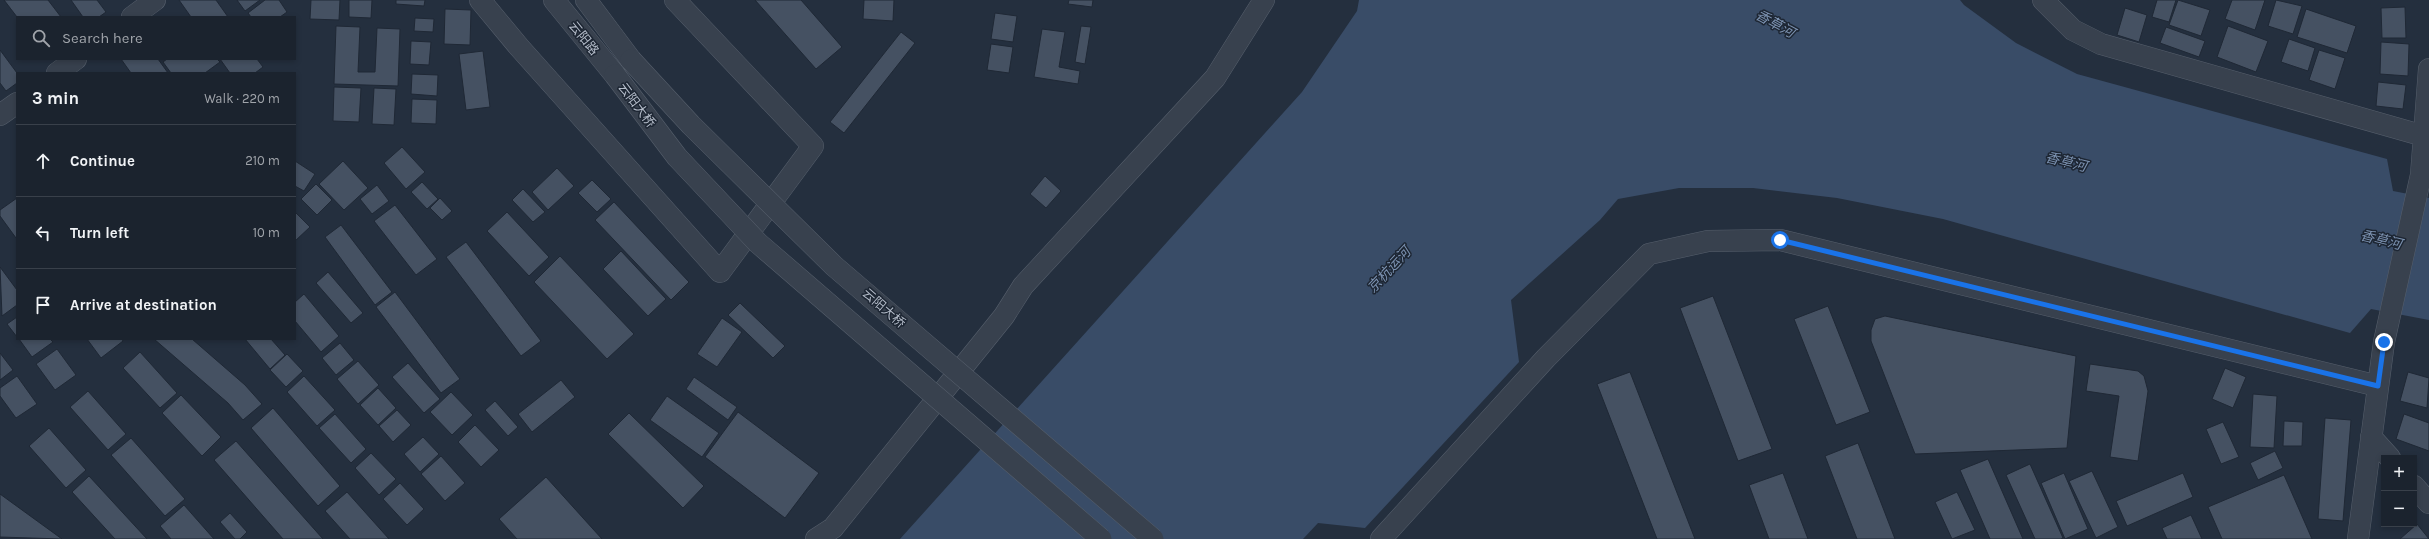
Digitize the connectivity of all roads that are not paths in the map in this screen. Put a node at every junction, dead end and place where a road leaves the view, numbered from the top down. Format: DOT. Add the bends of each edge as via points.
graph roads {
  1 [pos="155,0"];
  2 [pos="480,0"];
  3 [pos="554,0"];
  4 [pos="586,0"];
  5 [pos="675,0"];
  6 [pos="1264,0"];
  7 [pos="2043,0"];
  8 [pos="133,16"];
  9 [pos="75,60"];
  10 [pos="631,60"];
  11 [pos="2429,69"];
  12 [pos="58,72"];
  13 [pos="615,75"];
  14 [pos="16,104"];
  15 [pos="0,115"];
  16 [pos="2424,136"];
  17 [pos="2424,172"];
  18 [pos="2378,386"];
  19 [pos="2371,437"];
  20 [pos="2387,455"];
  21 [pos="2417,489"];
  22 [pos="2429,503"];
  23 [pos="816,539"];
  24 [pos="1101,539"];
  25 [pos="1153,539"];
  26 [pos="1381,539"];
  27 [pos="2358,539"];
  1 -- 8 [label="street"];
  2 -- 5 [label="street" via="720,272 813,146"];
  3 -- 13 [label="street, 云阳路"];
  4 -- 10 [label="street, 云阳路"];
  6 -- 23 [label="street" via="1215,78 1023,286 1004,316 833,528"];
  7 -- 16 [label="street" via="2073,30 2101,44"];
  9 -- 12 [label="street"];
  10 -- 25 [label="street, 云阳大桥, bridge" via="691,125 834,266"];
  11 -- 16 [label="street"];
  13 -- 24 [label="street, 云阳大桥, bridge" via="677,157 758,243"];
  14 -- 15 [label="street"];
  16 -- 17 [label="street"];
  17 -- 18 [label="street" via="2384,342"];
  18 -- 19 [label="street"];
  18 -- 26 [label="street" via="1780,240 1708,241 1650,254 1546,358"];
  19 -- 20 [label="street"];
  19 -- 27 [label="street"];
  21 -- 22 [label="street"];
}
